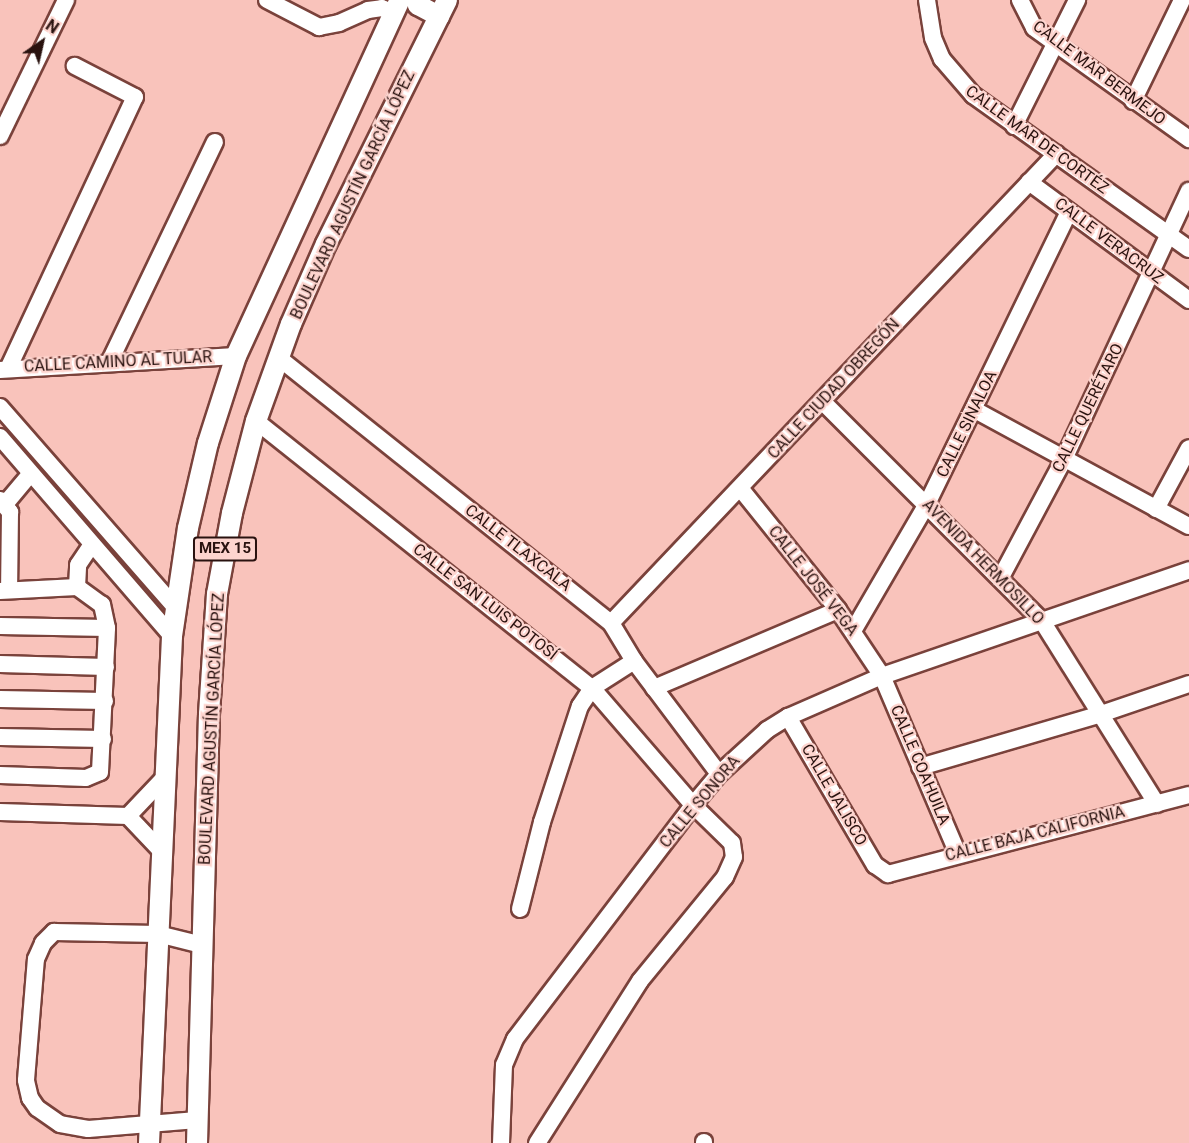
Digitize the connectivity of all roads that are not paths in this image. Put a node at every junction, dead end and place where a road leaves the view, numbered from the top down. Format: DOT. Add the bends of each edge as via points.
graph roads {
  1 [pos="66,0"];
  2 [pos="267,0"];
  3 [pos="417,0"];
  4 [pos="927,0"];
  5 [pos="1020,0"];
  6 [pos="1077,0"];
  7 [pos="1182,0"];
  8 [pos="398,6"];
  9 [pos="443,8"];
  10 [pos="1055,44"];
  11 [pos="75,66"];
  12 [pos="1133,101"];
  13 [pos="1014,126"];
  14 [pos="0,136"];
  15 [pos="1189,139"];
  16 [pos="215,142"];
  17 [pos="1056,154"];
  18 [pos="1029,182"];
  19 [pos="1189,191"];
  20 [pos="1069,212"];
  21 [pos="1170,236"];
  22 [pos="1189,249"];
  23 [pos="1153,274"];
  24 [pos="1189,300"];
  25 [pos="236,356"];
  26 [pos="279,358"];
  27 [pos="109,363"];
  28 [pos="4,369"];
  29 [pos="822,401"];
  30 [pos="0,407"];
  31 [pos="975,410"];
  32 [pos="256,421"];
  33 [pos="0,437"];
  34 [pos="1189,448"];
  35 [pos="1063,461"];
  36 [pos="30,474"];
  37 [pos="58,476"];
  38 [pos="741,488"];
  39 [pos="43,489"];
  40 [pos="3,501"];
  41 [pos="927,504"];
  42 [pos="1156,509"];
  43 [pos="1189,526"];
  44 [pos="92,544"];
  45 [pos="1189,570"];
  46 [pos="1001,577"];
  47 [pos="77,587"];
  48 [pos="4,591"];
  49 [pos="176,608"];
  50 [pos="838,610"];
  51 [pos="1042,621"];
  52 [pos="611,623"];
  53 [pos="0,626"];
  54 [pos="107,628"];
  55 [pos="853,631"];
  56 [pos="172,636"];
  57 [pos="634,661"];
  58 [pos="0,664"];
  59 [pos="106,667"];
  60 [pos="882,676"];
  61 [pos="1189,684"];
  62 [pos="592,688"];
  63 [pos="654,688"];
  64 [pos="0,699"];
  65 [pos="105,701"];
  66 [pos="1101,714"];
  67 [pos="788,717"];
  68 [pos="0,737"];
  69 [pos="103,739"];
  70 [pos="920,767"];
  71 [pos="719,774"];
  72 [pos="0,775"];
  73 [pos="164,778"];
  74 [pos="1189,795"];
  75 [pos="1157,804"];
  76 [pos="693,805"];
  77 [pos="0,812"];
  78 [pos="128,816"];
  79 [pos="162,852"];
  80 [pos="958,854"];
  81 [pos="882,872"];
  82 [pos="520,909"];
  83 [pos="158,934"];
  84 [pos="202,945"];
  85 [pos="197,1120"];
  86 [pos="150,1134"];
  87 [pos="196,1143"];
  88 [pos="501,1143"];
  89 [pos="537,1143"];
  1 -- 14 [label="street"];
  2 -- 8 [label="street" via="319,27 368,10"];
  3 -- 9 [label="main road" via="422,8"];
  4 -- 13 [label="street, CALLE MAR DE CORTÉZ" via="933,38 942,59 973,95"];
  5 -- 10 [label="street, CALLE MAR BERMEJO" via="1034,28"];
  6 -- 10 [label="street"];
  7 -- 12 [label="street"];
  8 -- 25 [label="main road, MEX 15"];
  9 -- 26 [label="main road, BOULEVARD AGUSTÍN GARCÍA LÓPEZ / MEX 15" via="326,244"];
  10 -- 12 [label="street, CALLE MAR BERMEJO"];
  10 -- 13 [label="street"];
  11 -- 28 [label="street" via="135,97"];
  12 -- 15 [label="street, CALLE MAR BERMEJO"];
  13 -- 17 [label="street, CALLE MAR DE CORTÉZ"];
  16 -- 27 [label="street"];
  17 -- 18 [label="street, CALLE CIUDAD OBREGÓN"];
  17 -- 21 [label="street, CALLE MAR DE CORTÉZ"];
  18 -- 20 [label="street, CALLE VERACRUZ"];
  18 -- 29 [label="street, CALLE CIUDAD OBREGÓN"];
  19 -- 21 [label="street, CALLE QUERÉTARO"];
  20 -- 23 [label="street, CALLE VERACRUZ"];
  20 -- 31 [label="street, CALLE SINALOA"];
  21 -- 22 [label="street, CALLE MAR DE CORTÉZ"];
  21 -- 23 [label="street, CALLE QUERÉTARO"];
  23 -- 24 [label="street, CALLE VERACRUZ"];
  23 -- 35 [label="street, CALLE QUERÉTARO"];
  25 -- 27 [label="street, CALLE CAMINO AL TULAR"];
  25 -- 49 [label="main road, MEX 15" via="208,443 188,528"];
  26 -- 32 [label="main road, BOULEVARD AGUSTÍN GARCÍA LÓPEZ / MEX 15"];
  26 -- 52 [label="street, CALLE TLAXCALA"];
  27 -- 28 [label="street, CALLE CAMINO AL TULAR"];
  29 -- 38 [label="street, CALLE CIUDAD OBREGÓN"];
  29 -- 41 [label="street, AVENIDA HERMOSILLO"];
  30 -- 37 [label="street"];
  31 -- 35 [label="street"];
  31 -- 41 [label="street, CALLE SINALOA"];
  32 -- 62 [label="street, CALLE SAN LUIS POTOSÍ"];
  32 -- 84 [label="main road, BOULEVARD AGUSTÍN GARCÍA LÓPEZ / MEX 15" via="232,513 217,594"];
  33 -- 36 [label="street"];
  34 -- 42 [label="street"];
  35 -- 42 [label="street"];
  35 -- 46 [label="street, CALLE QUERÉTARO"];
  36 -- 39 [label="street"];
  36 -- 40 [label="street"];
  37 -- 39 [label="street"];
  37 -- 49 [label="street"];
  38 -- 50 [label="street, CALLE JOSÉ VEGA"];
  38 -- 52 [label="street, CALLE CIUDAD OBREGÓN"];
  39 -- 44 [label="street"];
  40 -- 48 [label="street" via="10,512"];
  41 -- 46 [label="street, AVENIDA HERMOSILLO"];
  41 -- 55 [label="street, CALLE SINALOA"];
  42 -- 43 [label="street"];
  44 -- 47 [label="street" via="78,565"];
  44 -- 56 [label="street"];
  45 -- 51 [label="street, CALLE SONORA"];
  46 -- 51 [label="street, AVENIDA HERMOSILLO"];
  47 -- 48 [label="street"];
  47 -- 54 [label="street" via="102,605"];
  49 -- 56 [label="main road, MEX 15"];
  50 -- 55 [label="street, CALLE JOSÉ VEGA"];
  50 -- 63 [label="street"];
  51 -- 60 [label="street, CALLE SONORA"];
  51 -- 66 [label="street, AVENIDA HERMOSILLO"];
  52 -- 57 [label="street, CALLE TLAXCALA"];
  53 -- 54 [label="street"];
  54 -- 59 [label="street"];
  55 -- 60 [label="street, CALLE JOSÉ VEGA"];
  56 -- 73 [label="main road, MEX 15"];
  57 -- 62 [label="street"];
  57 -- 63 [label="street, CALLE TLAXCALA"];
  58 -- 59 [label="street"];
  59 -- 65 [label="street"];
  60 -- 67 [label="street, CALLE SONORA"];
  60 -- 70 [label="street, CALLE COAHUILA"];
  61 -- 66 [label="street"];
  62 -- 76 [label="street, CALLE SAN LUIS POTOSÍ"];
  62 -- 82 [label="street" via="580,705 542,822"];
  63 -- 71 [label="street, CALLE TLAXCALA"];
  64 -- 65 [label="street"];
  65 -- 69 [label="street"];
  66 -- 70 [label="street"];
  66 -- 75 [label="street, AVENIDA HERMOSILLO"];
  67 -- 71 [label="street, CALLE SONORA"];
  67 -- 81 [label="street, CALLE JALISCO"];
  68 -- 69 [label="street"];
  69 -- 72 [label="street" via="101,768 96,777"];
  70 -- 80 [label="street, CALLE COAHUILA"];
  71 -- 76 [label="street, CALLE SONORA"];
  73 -- 78 [label="street"];
  73 -- 79 [label="main road, MEX 15"];
  74 -- 75 [label="street, CALLE BAJA CALIFORNIA"];
  75 -- 80 [label="street, CALLE BAJA CALIFORNIA"];
  76 -- 88 [label="street, CALLE SONORA" via="509,1050 502,1081"];
  76 -- 89 [label="street, CALLE SAN LUIS POTOSÍ" via="727,836 734,857 725,878 640,981"];
  77 -- 78 [label="street"];
  78 -- 79 [label="street"];
  79 -- 83 [label="main road, MEX 15"];
  80 -- 81 [label="street, CALLE BAJA CALIFORNIA"];
  83 -- 84 [label="street"];
  83 -- 86 [label="main road, MEX 15"];
  83 -- 86 [label="street" via="70,929 49,936 36,959 26,1080 37,1108 60,1124"];
  84 -- 85 [label="main road, BOULEVARD AGUSTÍN GARCÍA LÓPEZ / MEX 15"];
  85 -- 86 [label="street"];
  85 -- 87 [label="main road, BOULEVARD AGUSTÍN GARCÍA LÓPEZ / MEX 15"];
}
